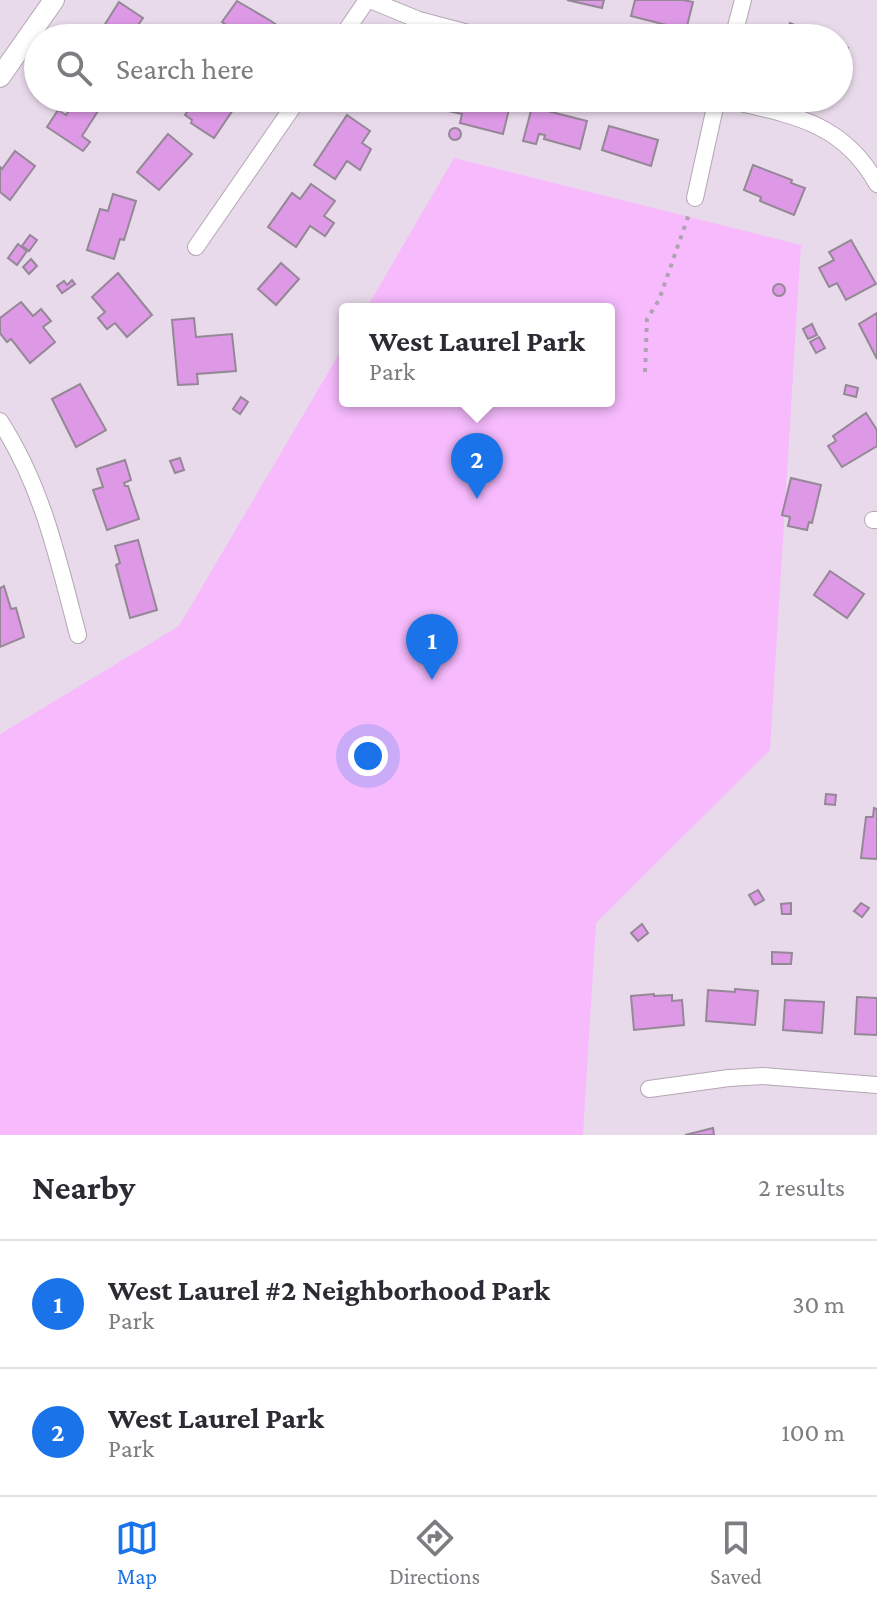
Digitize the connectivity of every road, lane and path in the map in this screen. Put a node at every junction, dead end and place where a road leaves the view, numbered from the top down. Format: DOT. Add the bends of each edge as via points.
graph roads {
  1 [pos="54,0"];
  2 [pos="368,0"];
  3 [pos="743,0"];
  4 [pos="37,24"];
  5 [pos="351,24"];
  6 [pos="434,24"];
  7 [pos="737,24"];
  8 [pos="24,43"];
  9 [pos="0,77"];
  10 [pos="289,112"];
  11 [pos="715,112"];
  12 [pos="775,112"];
  13 [pos="877,184"];
  14 [pos="695,198"];
  15 [pos="196,247"];
  16 [pos="645,372"];
  17 [pos="0,421"];
  18 [pos="78,635"];
  19 [pos="877,1085"];
  20 [pos="649,1089"];
  1 -- 4 [label="street"];
  2 -- 5 [label="street"];
  2 -- 6 [label="street"];
  3 -- 7 [label="street"];
  8 -- 9 [label="street"];
  10 -- 15 [label="street"];
  11 -- 14 [label="street"];
  12 -- 13 [label="street" via="829,130 858,155"];
  14 -- 16 [label="path" via="659,300 647,319"];
  17 -- 18 [label="street" via="23,458 44,509"];
  19 -- 20 [label="street" via="763,1076"];
}
